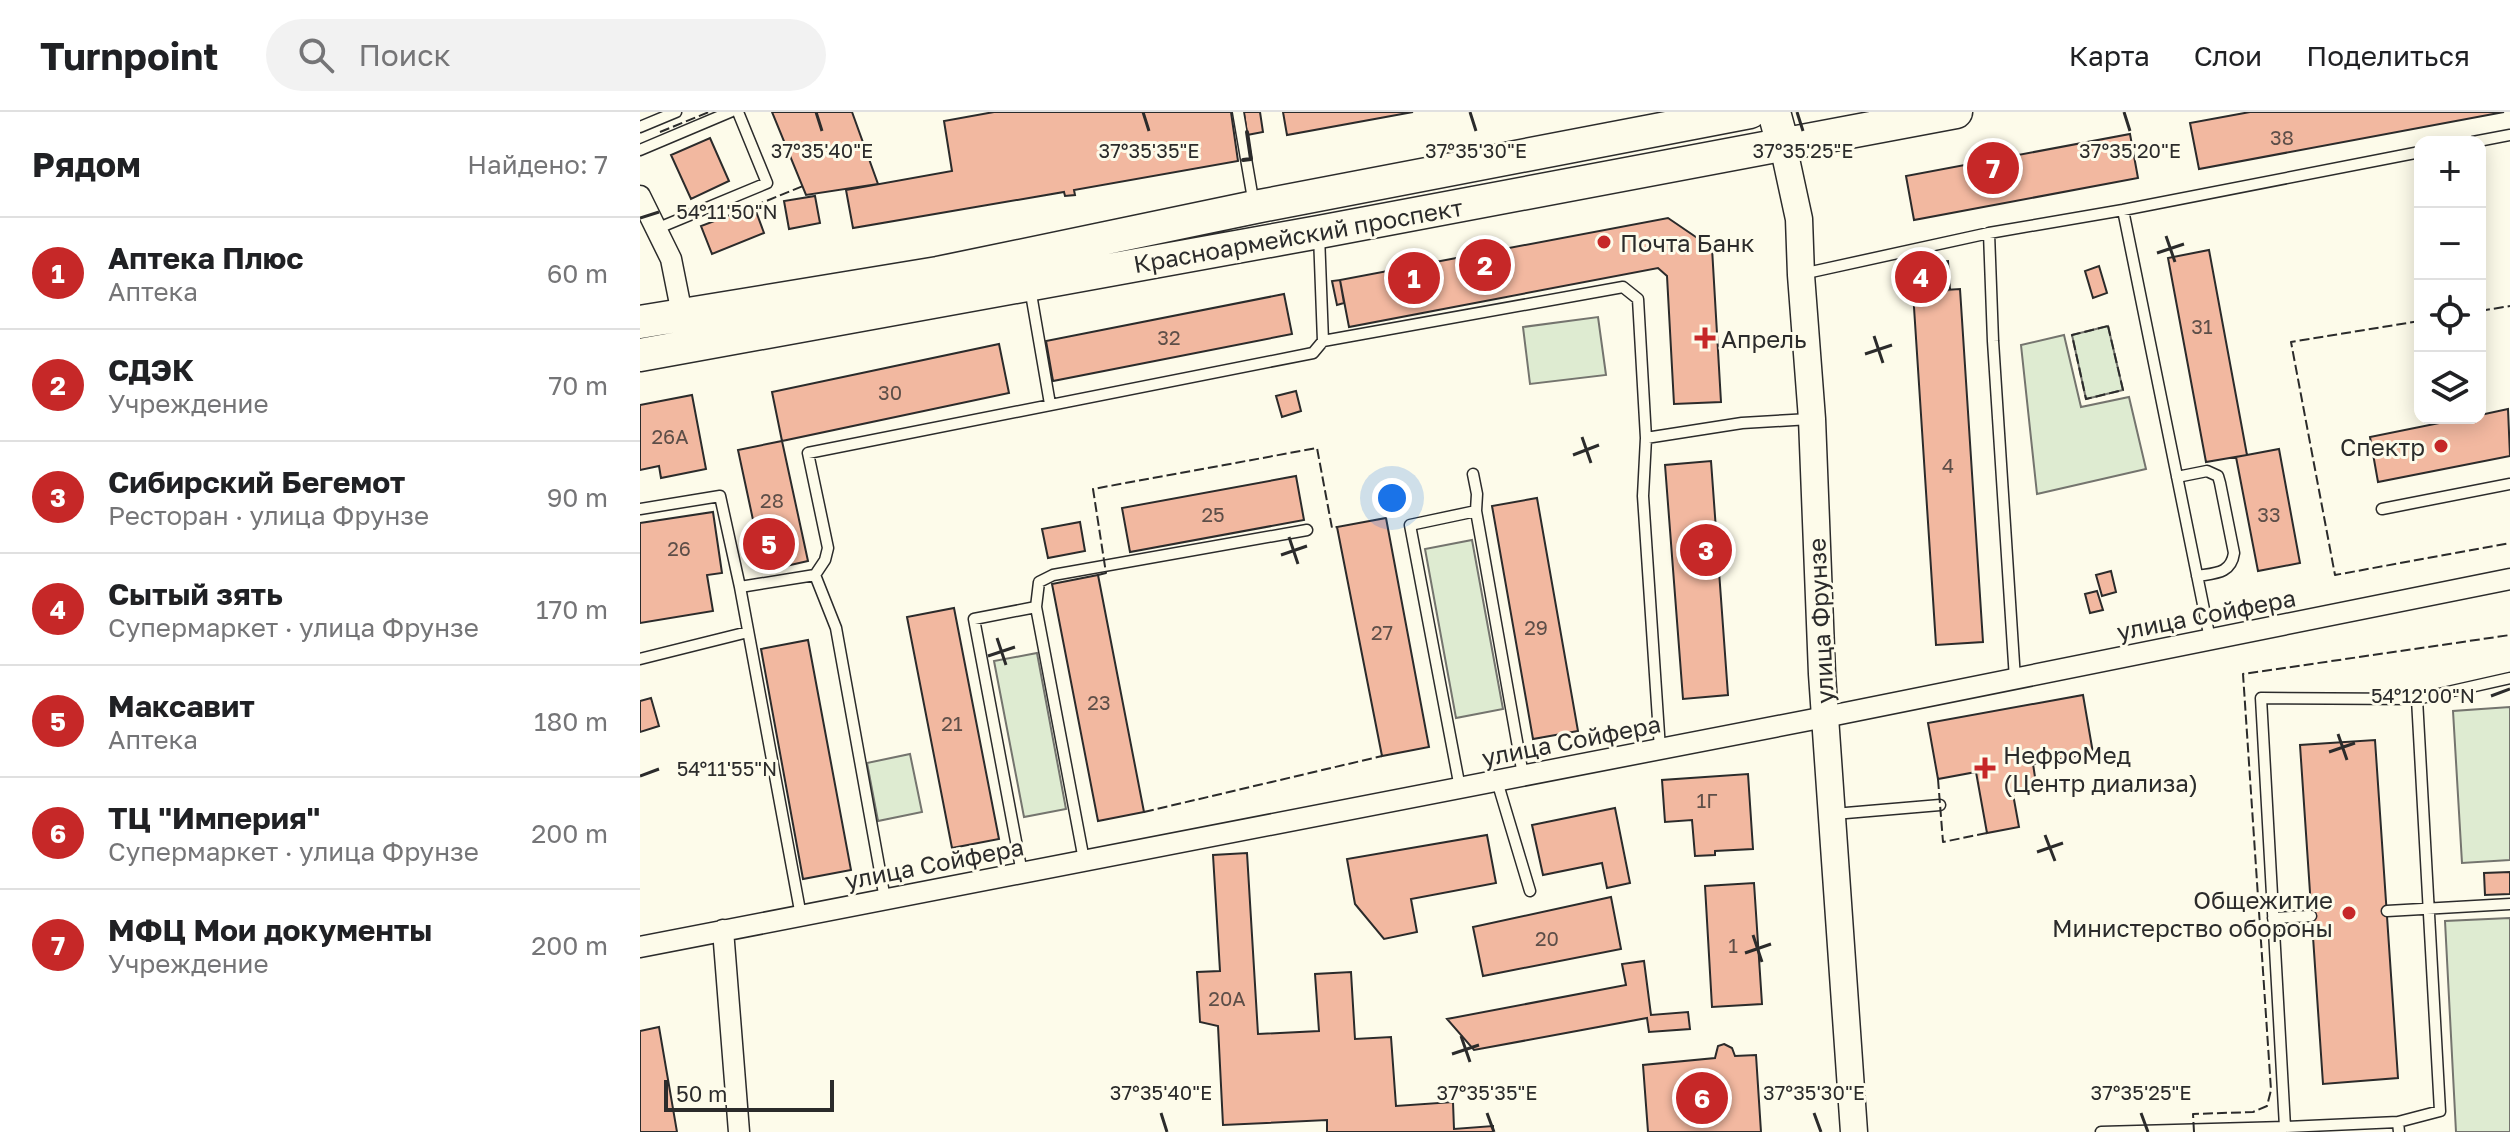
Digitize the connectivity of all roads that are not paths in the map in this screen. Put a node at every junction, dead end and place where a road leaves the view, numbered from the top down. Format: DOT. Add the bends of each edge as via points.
graph roads {
  1 [pos="676,112"];
  2 [pos="730,112"];
  3 [pos="738,112"];
  4 [pos="1238,112"];
  5 [pos="1750,112"];
  6 [pos="1774,112"];
  7 [pos="1956,112"];
  8 [pos="640,127"];
  9 [pos="2510,135"];
  10 [pos="2486,140"];
  11 [pos="1783,145"];
  12 [pos="640,150"];
  13 [pos="2414,153"];
  14 [pos="640,196"];
  15 [pos="1255,207"];
  16 [pos="2123,210"];
  17 [pos="656,229"];
  18 [pos="1319,232"];
  19 [pos="1989,233"];
  20 [pos="1801,275"];
  21 [pos="1029,284"];
  22 [pos="682,314"];
  23 [pos="640,322"];
  24 [pos="1323,341"];
  25 [pos="640,355"];
  26 [pos="1050,404"];
  27 [pos="1812,419"];
  28 [pos="1646,438"];
  29 [pos="1473,474"];
  30 [pos="2177,477"];
  31 [pos="2510,484"];
  32 [pos="640,509"];
  33 [pos="2382,509"];
  34 [pos="1476,511"];
  35 [pos="1307,530"];
  36 [pos="815,575"];
  37 [pos="2197,576"];
  38 [pos="2510,579"];
  39 [pos="740,587"];
  40 [pos="1036,607"];
  41 [pos="748,632"];
  42 [pos="2210,639"];
  43 [pos="640,659"];
  44 [pos="2510,678"];
  45 [pos="2015,679"];
  46 [pos="2417,699"];
  47 [pos="1825,717"];
  48 [pos="1660,749"];
  49 [pos="1523,775"];
  50 [pos="1497,781"];
  51 [pos="1460,788"];
  52 [pos="1940,805"];
  53 [pos="1832,814"];
  54 [pos="1084,860"];
  55 [pos="1022,873"];
  56 [pos="1530,891"];
  57 [pos="885,899"];
  58 [pos="2510,904"];
  59 [pos="2428,909"];
  60 [pos="2387,911"];
  61 [pos="801,916"];
  62 [pos="2311,916"];
  63 [pos="2273,918"];
  64 [pos="723,930"];
  65 [pos="640,947"];
  66 [pos="2285,1127"];
  67 [pos="2399,1127"];
  68 [pos="739,1132"];
  69 [pos="1854,1132"];
  70 [pos="2101,1132"];
  1 -- 8 [label="lane"];
  2 -- 12 [label="lane"];
  3 -- 17 [label="lane" via="767,183"];
  4 -- 15 [label="lane"];
  5 -- 15 [label="main road, Красноармейский проспект"];
  6 -- 11 [label="main road, улица Фрунзе"];
  7 -- 11 [label="main road, Красноармейский проспект"];
  9 -- 10 [label="lane"];
  11 -- 18 [label="main road, Красноармейский проспект"];
  11 -- 20 [label="street, улица Фрунзе" via="1799,219"];
  13 -- 16 [label="lane"];
  14 -- 17 [label="street"];
  15 -- 22 [label="main road, Красноармейский проспект" via="938,273"];
  16 -- 19 [label="lane"];
  16 -- 30 [label="lane"];
  17 -- 22 [label="street" via="671,259"];
  18 -- 21 [label="main road, Красноармейский проспект"];
  18 -- 24 [label="lane"];
  19 -- 20 [label="lane"];
  19 -- 45 [label="lane"];
  20 -- 27 [label="street, улица Фрунзе"];
  21 -- 25 [label="main road, Красноармейский проспект"];
  21 -- 26 [label="lane"];
  22 -- 23 [label="main road, Красноармейский проспект"];
  24 -- 26 [label="lane" via="1313,353"];
  24 -- 28 [label="lane" via="1623,287 1638,299"];
  26 -- 36 [label="lane" via="808,453 828,548"];
  27 -- 28 [label="lane"];
  27 -- 47 [label="street, улица Фрунзе"];
  28 -- 48 [label="lane" via="1643,496"];
  29 -- 34 [label="lane"];
  30 -- 37 [label="lane"];
  30 -- 37 [label="lane" via="2214,472 2223,497 2232,564 2225,571"];
  31 -- 33 [label="lane"];
  32 -- 39 [label="lane" via="720,496"];
  34 -- 49 [label="lane"];
  34 -- 51 [label="lane" via="1410,525"];
  35 -- 40 [label="lane" via="1053,575 1039,582"];
  36 -- 39 [label="lane"];
  36 -- 57 [label="lane" via="836,628"];
  37 -- 42 [label="lane"];
  38 -- 42 [label="street, улица Сойфера"];
  39 -- 41 [label="lane"];
  40 -- 54 [label="lane"];
  40 -- 55 [label="lane" via="974,619"];
  41 -- 43 [label="lane"];
  41 -- 61 [label="lane"];
  42 -- 45 [label="street, улица Сойфера"];
  44 -- 46 [label="lane"];
  45 -- 47 [label="street, улица Сойфера"];
  46 -- 59 [label="lane"];
  46 -- 63 [label="lane" via="2261,698"];
  47 -- 48 [label="street, улица Сойфера"];
  47 -- 53 [label="street, улица Фрунзе"];
  48 -- 49 [label="street, улица Сойфера"];
  49 -- 50 [label="street, улица Сойфера"];
  50 -- 51 [label="street, улица Сойфера"];
  50 -- 56 [label="lane"];
  51 -- 54 [label="street, улица Сойфера"];
  52 -- 53 [label="lane"];
  53 -- 69 [label="street, улица Фрунзе"];
  54 -- 55 [label="street, улица Сойфера"];
  55 -- 57 [label="street, улица Сойфера"];
  57 -- 61 [label="street, улица Сойфера"];
  58 -- 59 [label="lane"];
  59 -- 60 [label="lane"];
  59 -- 67 [label="lane" via="2440,1111"];
  61 -- 64 [label="street, улица Сойфера"];
  62 -- 63 [label="lane"];
  63 -- 66 [label="lane"];
  64 -- 65 [label="street, улица Сойфера"];
  64 -- 68 [label="street"];
  66 -- 67 [label="lane"];
  66 -- 70 [label="lane"];
}
